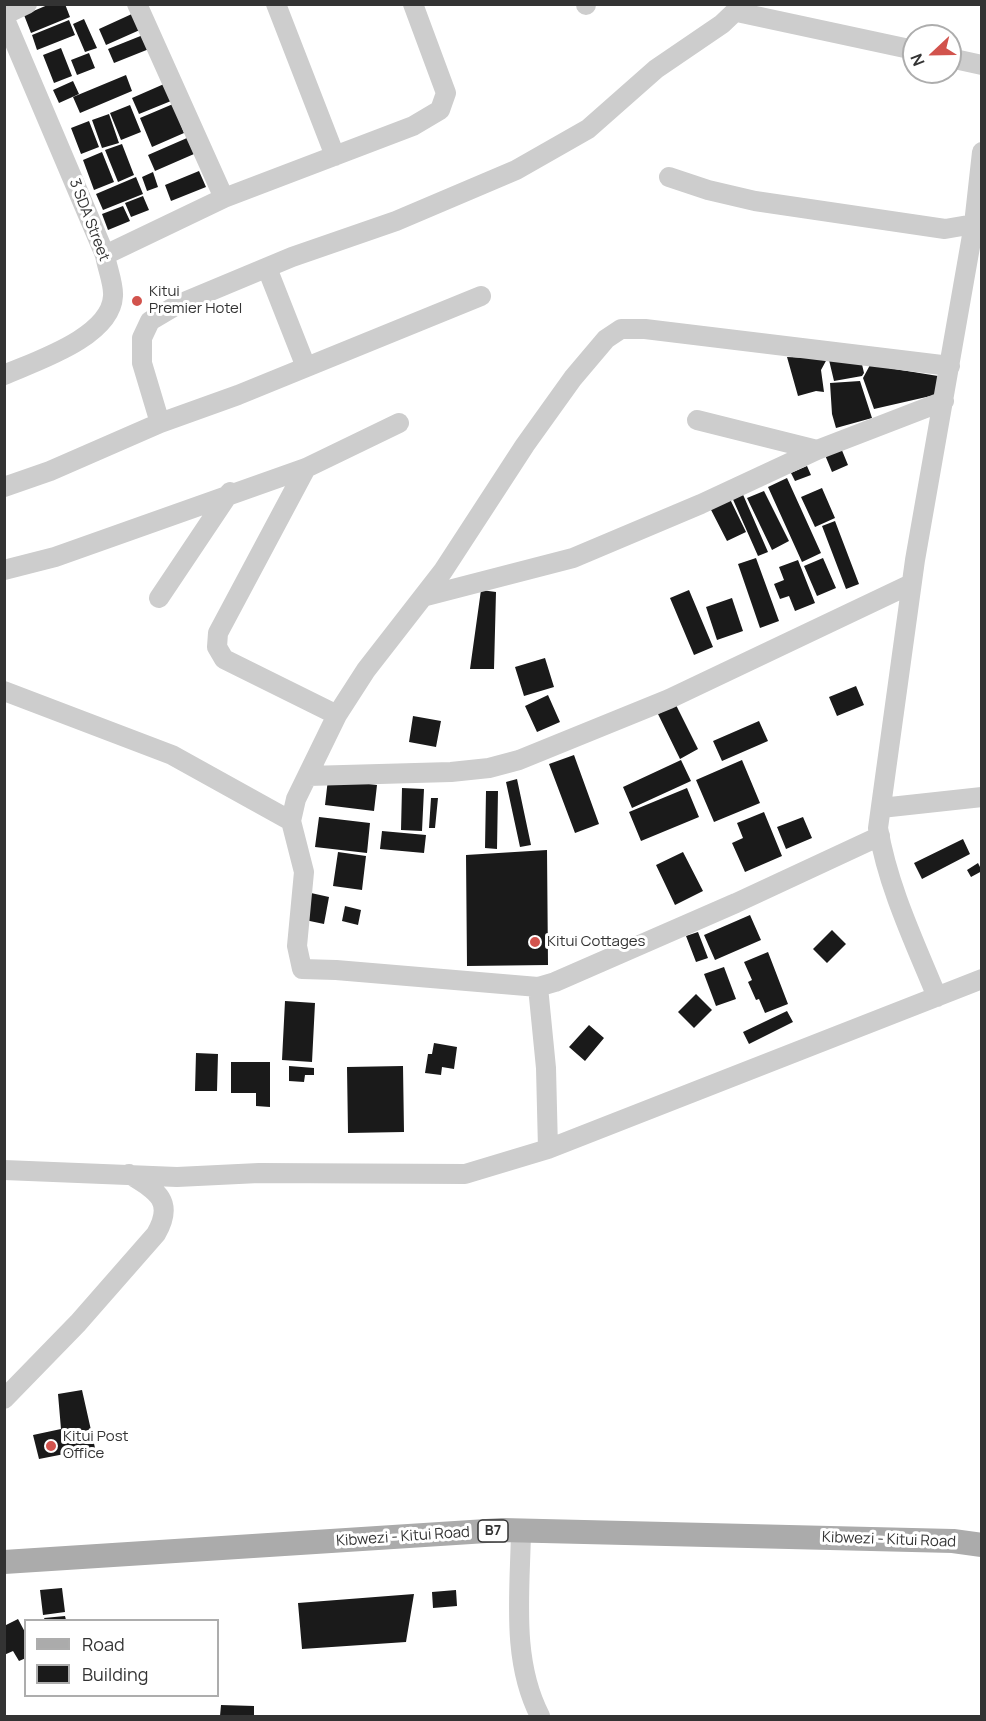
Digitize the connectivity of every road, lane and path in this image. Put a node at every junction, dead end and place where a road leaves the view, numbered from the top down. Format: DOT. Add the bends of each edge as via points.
graph roads {
  1 [pos="27,4"];
  2 [pos="137,4"];
  3 [pos="276,4"];
  4 [pos="413,4"];
  5 [pos="740,8"];
  6 [pos="4,16"];
  7 [pos="902,47"];
  8 [pos="962,61"];
  9 [pos="981,65"];
  10 [pos="981,152"];
  11 [pos="335,156"];
  12 [pos="669,177"];
  13 [pos="224,198"];
  14 [pos="974,224"];
  15 [pos="105,255"];
  16 [pos="975,263"];
  17 [pos="267,268"];
  18 [pos="481,296"];
  19 [pos="951,366"];
  20 [pos="306,367"];
  21 [pos="4,375"];
  22 [pos="944,401"];
  23 [pos="697,420"];
  24 [pos="160,423"];
  25 [pos="399,423"];
  26 [pos="817,450"];
  27 [pos="306,468"];
  28 [pos="4,487"];
  29 [pos="230,492"];
  30 [pos="4,570"];
  31 [pos="911,584"];
  32 [pos="426,596"];
  33 [pos="159,598"];
  34 [pos="4,691"];
  35 [pos="337,715"];
  36 [pos="308,776"];
  37 [pos="981,797"];
  38 [pos="881,808"];
  39 [pos="291,821"];
  40 [pos="879,836"];
  41 [pos="981,979"];
  42 [pos="538,987"];
  43 [pos="937,997"];
  44 [pos="548,1149"];
  45 [pos="4,1170"];
  46 [pos="128,1173"];
  47 [pos="4,1399"];
  48 [pos="521,1531"];
  49 [pos="981,1545"];
  50 [pos="4,1562"];
  51 [pos="540,1716"];
  1 -- 6 [label="street"];
  2 -- 13 [label="street"];
  3 -- 11 [label="street"];
  4 -- 11 [label="street" via="446,93 445,102 432,117"];
  5 -- 7 [label="street"];
  5 -- 17 [label="street" via="656,69 588,129 516,170"];
  6 -- 15 [label="street, 3 SDA Street"];
  8 -- 9 [label="street"];
  10 -- 14 [label="street"];
  11 -- 13 [label="street"];
  12 -- 14 [label="street" via="755,201 945,229"];
  13 -- 15 [label="street"];
  14 -- 16 [label="street"];
  15 -- 21 [label="street, 3 SDA Street" via="113,297 92,333"];
  16 -- 19 [label="street"];
  17 -- 20 [label="street"];
  17 -- 24 [label="street" via="177,305 150,321 142,338 142,363"];
  18 -- 20 [label="street"];
  19 -- 22 [label="street"];
  19 -- 32 [label="street" via="621,329 606,339 573,378"];
  20 -- 24 [label="street"];
  22 -- 26 [label="street"];
  22 -- 31 [label="street"];
  23 -- 26 [label="street"];
  24 -- 28 [label="street"];
  25 -- 27 [label="street"];
  26 -- 32 [label="street" via="573,558"];
  27 -- 29 [label="street"];
  27 -- 35 [label="street" via="218,633 217,647 224,659"];
  29 -- 30 [label="street" via="55,557"];
  29 -- 33 [label="street"];
  31 -- 36 [label="street" via="669,699 519,760 451,772"];
  31 -- 38 [label="street"];
  32 -- 35 [label="street" via="366,670"];
  34 -- 39 [label="street" via="172,755"];
  35 -- 36 [label="street"];
  36 -- 39 [label="street" via="296,799"];
  37 -- 38 [label="street"];
  38 -- 40 [label="street"];
  39 -- 42 [label="street" via="304,872 297,946 302,969"];
  40 -- 42 [label="street" via="736,903"];
  40 -- 43 [label="street" via="899,907"];
  41 -- 43 [label="street"];
  42 -- 44 [label="street"];
  43 -- 44 [label="street"];
  44 -- 46 [label="street" via="465,1174 259,1173 177,1177"];
  45 -- 46 [label="street"];
  46 -- 47 [label="street" via="158,1193 164,1205 161,1226 138,1257"];
  48 -- 49 [label="main road, Kibwezi - Kitui Road / B7" via="953,1541"];
  48 -- 50 [label="main road, Kibwezi - Kitui Road / B7"];
  48 -- 51 [label="street" via="520,1650 532,1701"];
}
